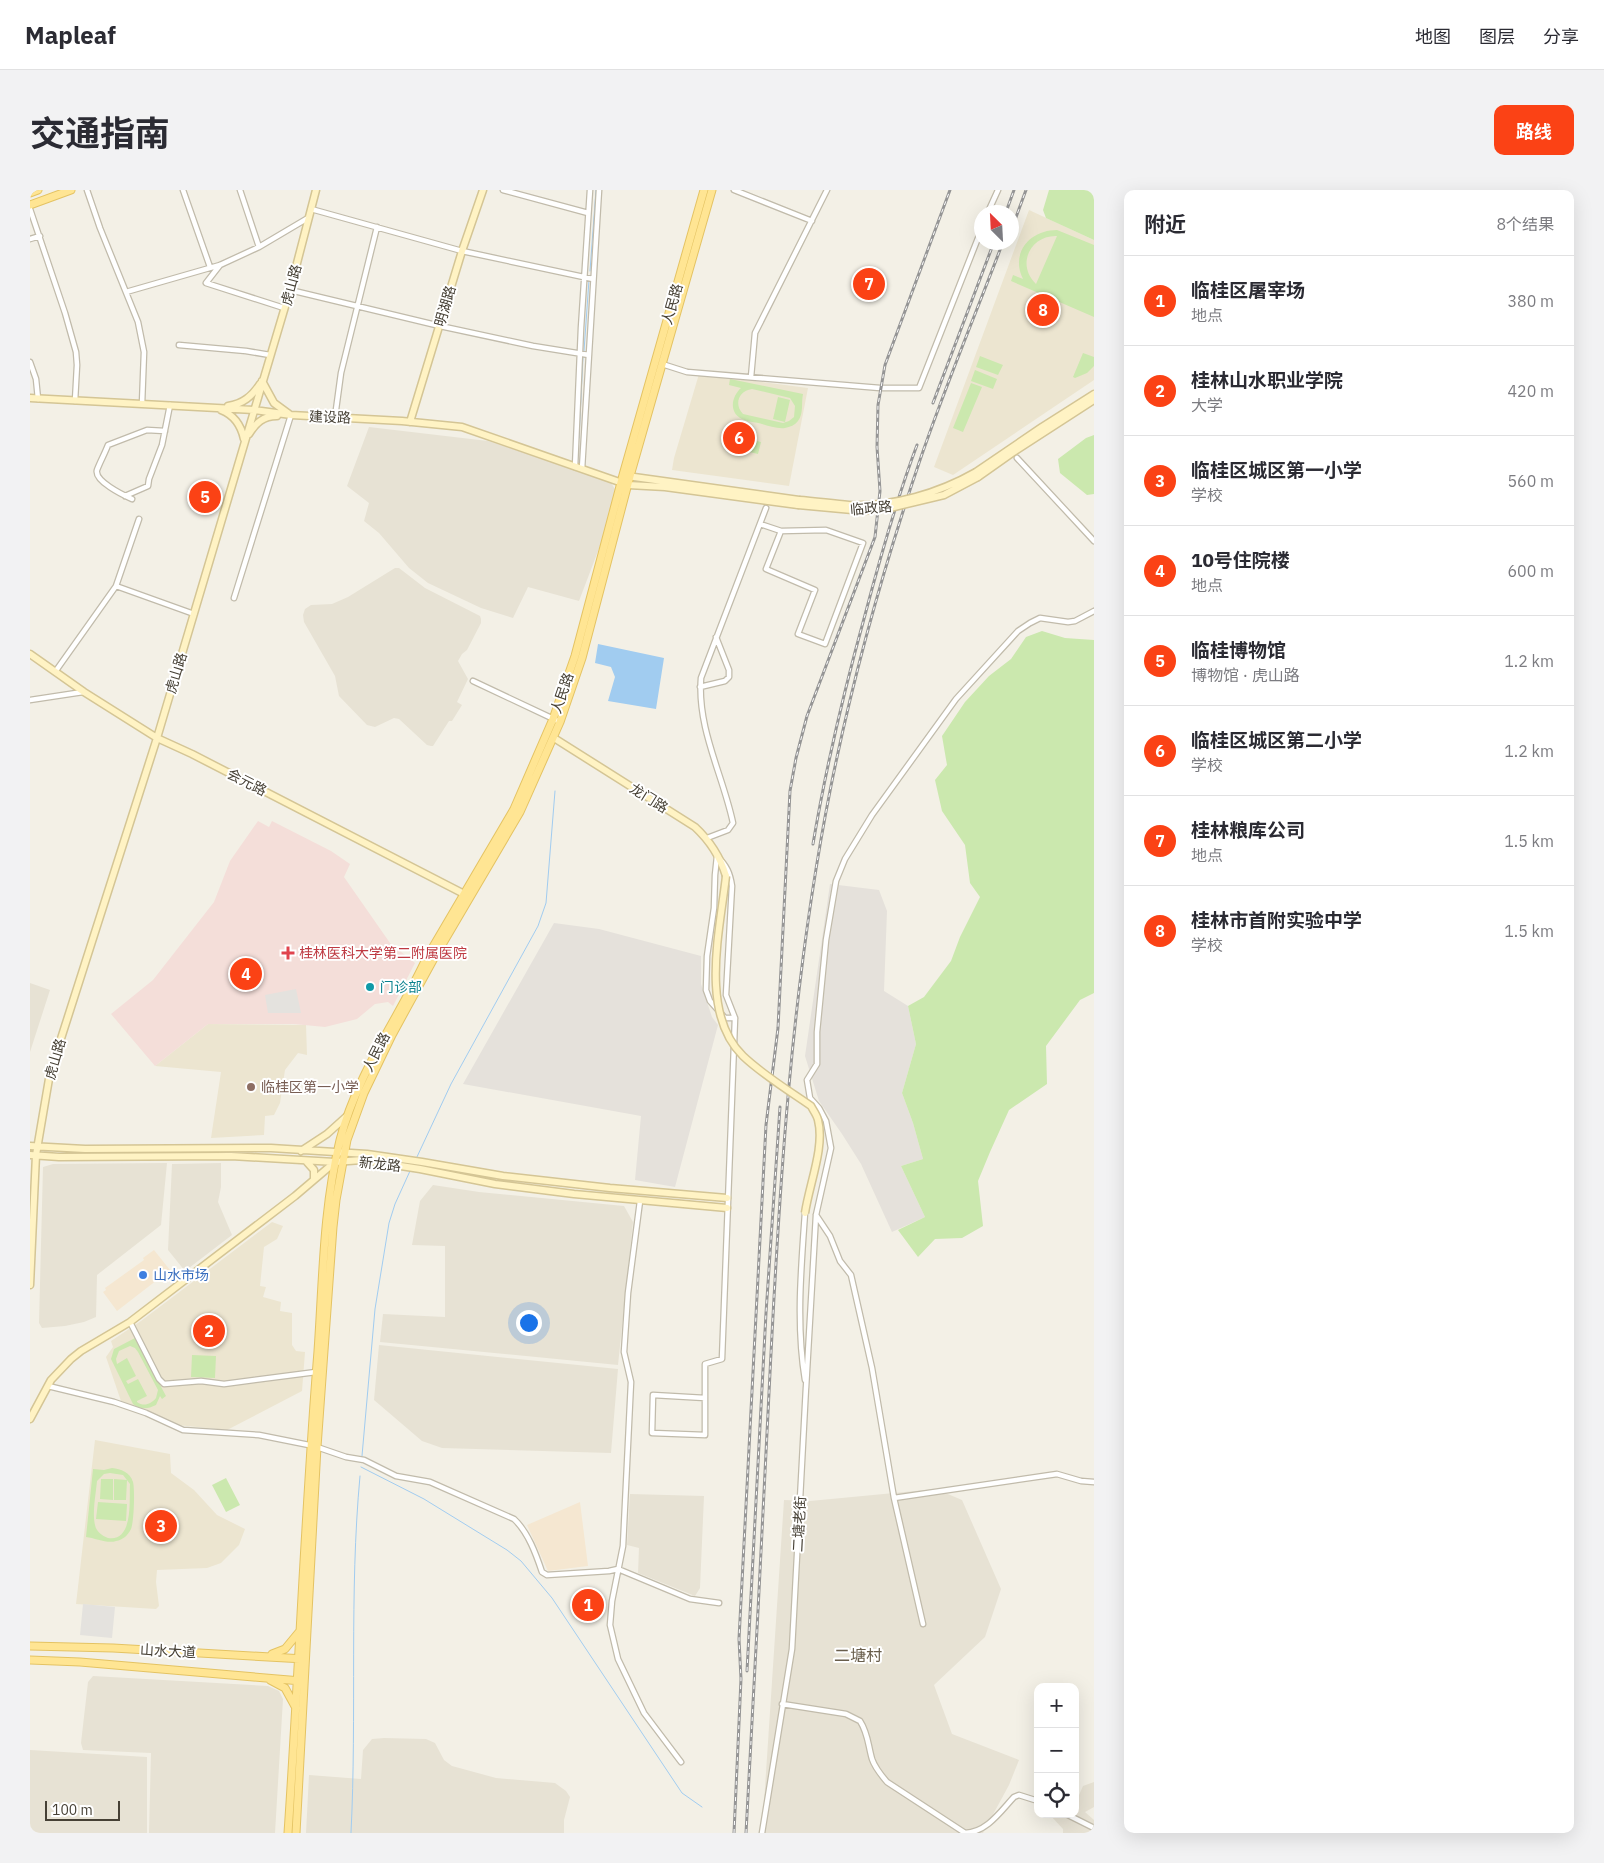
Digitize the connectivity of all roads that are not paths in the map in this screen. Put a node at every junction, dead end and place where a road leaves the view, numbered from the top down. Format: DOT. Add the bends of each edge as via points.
graph roads {
  1 [pos="38,190"];
  2 [pos="70,190"];
  3 [pos="87,190"];
  4 [pos="183,190"];
  5 [pos="240,190"];
  6 [pos="316,190"];
  7 [pos="483,190"];
  8 [pos="503,190"];
  9 [pos="590,190"];
  10 [pos="600,190"];
  11 [pos="704,190"];
  12 [pos="712,190"];
  13 [pos="734,190"];
  14 [pos="826,190"];
  15 [pos="998,190"];
  16 [pos="30,193"];
  17 [pos="30,205"];
  18 [pos="991,205"];
  19 [pos="30,209"];
  20 [pos="311,209"];
  21 [pos="588,213"];
  22 [pos="308,218"];
  23 [pos="812,220"];
  24 [pos="377,228"];
  25 [pos="40,236"];
  26 [pos="30,240"];
  27 [pos="259,247"];
  28 [pos="974,248"];
  29 [pos="462,251"];
  30 [pos="220,265"];
  31 [pos="210,267"];
  32 [pos="585,277"];
  33 [pos="593,279"];
  34 [pos="290,290"];
  35 [pos="126,292"];
  36 [pos="358,307"];
  37 [pos="284,308"];
  38 [pos="440,326"];
  39 [pos="179,345"];
  40 [pos="580,354"];
  41 [pos="270,355"];
  42 [pos="589,355"];
  43 [pos="30,362"];
  44 [pos="662,364"];
  45 [pos="751,377"];
  46 [pos="262,381"];
  47 [pos="1094,394"];
  48 [pos="30,398"];
  49 [pos="38,398"];
  50 [pos="1094,400"];
  51 [pos="75,401"];
  52 [pos="142,404"];
  53 [pos="170,405"];
  54 [pos="215,408"];
  55 [pos="254,410"];
  56 [pos="291,415"];
  57 [pos="334,417"];
  58 [pos="410,422"];
  59 [pos="165,431"];
  60 [pos="244,441"];
  61 [pos="1017,458"];
  62 [pos="575,467"];
  63 [pos="582,469"];
  64 [pos="977,474"];
  65 [pos="627,476"];
  66 [pos="625,484"];
  67 [pos="125,496"];
  68 [pos="132,499"];
  69 [pos="799,503"];
  70 [pos="766,508"];
  71 [pos="139,519"];
  72 [pos="760,524"];
  73 [pos="781,531"];
  74 [pos="1094,541"];
  75 [pos="116,586"];
  76 [pos="234,598"];
  77 [pos="1094,611"];
  78 [pos="194,614"];
  79 [pos="716,637"];
  80 [pos="30,654"];
  81 [pos="55,672"];
  82 [pos="473,681"];
  83 [pos="700,687"];
  84 [pos="84,692"];
  85 [pos="30,700"];
  86 [pos="557,721"];
  87 [pos="157,738"];
  88 [pos="554,738"];
  89 [pos="706,838"];
  90 [pos="718,856"];
  91 [pos="467,896"];
  92 [pos="735,1018"];
  93 [pos="349,1114"];
  94 [pos="34,1146"];
  95 [pos="301,1151"];
  96 [pos="33,1155"];
  97 [pos="342,1156"];
  98 [pos="305,1160"];
  99 [pos="392,1161"];
  100 [pos="335,1162"];
  101 [pos="314,1180"];
  102 [pos="727,1198"];
  103 [pos="640,1201"];
  104 [pos="727,1208"];
  105 [pos="805,1213"];
  106 [pos="816,1215"];
  107 [pos="30,1285"];
  108 [pos="130,1322"];
  109 [pos="316,1372"];
  110 [pos="48,1386"];
  111 [pos="806,1388"];
  112 [pos="705,1398"];
  113 [pos="30,1418"];
  114 [pos="314,1446"];
  115 [pos="1094,1482"];
  116 [pos="894,1498"];
  117 [pos="618,1569"];
  118 [pos="719,1603"];
  119 [pos="923,1624"];
  120 [pos="301,1629"];
  121 [pos="30,1646"];
  122 [pos="267,1656"];
  123 [pos="303,1659"];
  124 [pos="30,1660"];
  125 [pos="266,1678"];
  126 [pos="302,1681"];
  127 [pos="782,1704"];
  128 [pos="297,1710"];
  129 [pos="681,1762"];
  130 [pos="1034,1800"];
  131 [pos="1074,1818"];
  132 [pos="1094,1828"];
  133 [pos="288,1833"];
  134 [pos="296,1833"];
  135 [pos="762,1833"];
  1 -- 16 [label="main road"];
  2 -- 17 [label="main road"];
  3 -- 35 [label="street"];
  4 -- 31 [label="street"];
  5 -- 27 [label="street"];
  6 -- 20 [label="street, 虎山路"];
  7 -- 29 [label="street, 明湖路"];
  8 -- 21 [label="street"];
  9 -- 21 [label="street"];
  10 -- 33 [label="street"];
  11 -- 65 [label="main road, 人民路"];
  12 -- 44 [label="main road, 人民路"];
  13 -- 23 [label="street"];
  14 -- 23 [label="street"];
  15 -- 18 [label="street"];
  19 -- 25 [label="street"];
  20 -- 22 [label="street, 虎山路"];
  20 -- 24 [label="street"];
  21 -- 32 [label="street"];
  22 -- 27 [label="street"];
  22 -- 34 [label="street, 虎山路"];
  23 -- 45 [label="street" via="755,334"];
  24 -- 29 [label="street"];
  24 -- 36 [label="street"];
  25 -- 26 [label="street"];
  25 -- 51 [label="street" via="76,352"];
  27 -- 30 [label="street"];
  28 -- 45 [label="street" via="919,388 880,388"];
  29 -- 32 [label="street"];
  29 -- 38 [label="street, 明湖路"];
  30 -- 31 [label="street"];
  30 -- 37 [label="street" via="206,283"];
  31 -- 35 [label="street"];
  32 -- 33 [label="street"];
  32 -- 40 [label="street"];
  33 -- 42 [label="street"];
  34 -- 36 [label="street"];
  34 -- 37 [label="street, 虎山路"];
  35 -- 52 [label="street" via="144,347"];
  36 -- 38 [label="street"];
  36 -- 57 [label="street" via="341,373"];
  37 -- 41 [label="street, 虎山路"];
  38 -- 40 [label="street"];
  38 -- 58 [label="street, 明湖路"];
  39 -- 41 [label="street"];
  40 -- 42 [label="street"];
  40 -- 62 [label="street"];
  41 -- 46 [label="street, 虎山路"];
  42 -- 63 [label="street"];
  43 -- 49 [label="street"];
  44 -- 45 [label="street" via="687,372"];
  44 -- 65 [label="main road, 人民路"];
  46 -- 54 [label="street" via="247,399 236,405"];
  46 -- 55 [label="street, 虎山路"];
  46 -- 56 [label="street" via="274,403"];
  47 -- 64 [label="street, 临政路"];
  48 -- 49 [label="street, 建设路"];
  49 -- 51 [label="street, 建设路"];
  50 -- 64 [label="street, 临政路"];
  51 -- 52 [label="street, 建设路"];
  52 -- 53 [label="street, 建设路"];
  53 -- 54 [label="street, 建设路"];
  53 -- 59 [label="street"];
  54 -- 55 [label="street, 建设路"];
  54 -- 60 [label="street" via="235,419"];
  55 -- 56 [label="street, 建设路"];
  55 -- 60 [label="street, 虎山路"];
  56 -- 57 [label="street, 建设路"];
  56 -- 60 [label="street" via="262,418"];
  56 -- 76 [label="street"];
  57 -- 58 [label="street, 建设路"];
  58 -- 62 [label="street, 建设路" via="462,427"];
  59 -- 67 [label="street" via="148,486"];
  59 -- 67 [label="street" via="147,430 108,444 97,470 98,476"];
  60 -- 78 [label="street, 虎山路"];
  61 -- 74 [label="street"];
  62 -- 63 [label="street, 建设路"];
  63 -- 66 [label="street, 建设路"];
  64 -- 69 [label="street, 临政路, bridge" via="944,494 890,508 829,510"];
  65 -- 66 [label="main road, 人民路"];
  65 -- 69 [label="street, 临政路"];
  66 -- 69 [label="street, 临政路"];
  66 -- 86 [label="main road, 人民路" via="582,658"];
  67 -- 68 [label="street"];
  70 -- 72 [label="street"];
  71 -- 75 [label="street"];
  72 -- 73 [label="street"];
  72 -- 79 [label="street"];
  73 -- 73 [label="street" via="826,530 863,543 825,644 798,634 815,590 766,569"];
  75 -- 78 [label="street"];
  75 -- 81 [label="street"];
  77 -- 106 [label="street" via="1068,622 1040,618 1018,631 956,699 872,815 845,859 836,881 826,940 817,1064 807,1080 810,1098 826,1121 831,1148"];
  78 -- 87 [label="street, 虎山路"];
  79 -- 83 [label="street"];
  79 -- 83 [label="street" via="730,677"];
  80 -- 81 [label="street, 会元路"];
  81 -- 84 [label="street, 会元路"];
  82 -- 86 [label="street"];
  83 -- 89 [label="street" via="705,726 733,824 728,830"];
  84 -- 85 [label="street"];
  84 -- 87 [label="street, 会元路"];
  86 -- 88 [label="main road, 人民路"];
  86 -- 91 [label="main road, 人民路"];
  87 -- 91 [label="street, 会元路"];
  87 -- 94 [label="street, 虎山路" via="50,1073"];
  88 -- 89 [label="street, 龙门路" via="683,819"];
  88 -- 91 [label="main road, 人民路" via="520,812"];
  89 -- 90 [label="street, 龙门路"];
  90 -- 92 [label="street" via="730,873 732,886 726,995"];
  90 -- 92 [label="street" via="706,990 710,1001 725,1018"];
  90 -- 105 [label="street, 龙门路, bridge" via="726,876 715,977 718,1006 729,1036 742,1055 810,1106 818,1118 820,1146"];
  91 -- 93 [label="main road, 人民路" via="427,957 386,1032"];
  91 -- 97 [label="main road, 人民路" via="383,1053 364,1093"];
  92 -- 102 [label="street"];
  93 -- 95 [label="street"];
  93 -- 97 [label="main road, 人民路"];
  94 -- 95 [label="street, 新龙路"];
  94 -- 96 [label="street, 虎山路"];
  95 -- 97 [label="street, 新龙路"];
  96 -- 98 [label="street" via="231,1156"];
  96 -- 107 [label="street, 虎山路"];
  97 -- 99 [label="street, 新龙路"];
  97 -- 100 [label="main road, 人民路"];
  97 -- 114 [label="main road"];
  98 -- 100 [label="street"];
  98 -- 101 [label="street" via="314,1170"];
  99 -- 102 [label="street, 新龙路" via="422,1162 503,1176 610,1188"];
  99 -- 103 [label="street, 新龙路" via="495,1184"];
  100 -- 101 [label="street"];
  100 -- 109 [label="main road, 人民路" via="326,1227"];
  101 -- 108 [label="street"];
  102 -- 104 [label="street"];
  103 -- 104 [label="street, 新龙路"];
  103 -- 117 [label="street" via="624,1352 631,1382 624,1546"];
  104 -- 112 [label="street" via="722,1359 706,1364"];
  105 -- 111 [label="street, 二塘老街" via="800,1353"];
  106 -- 111 [label="street"];
  106 -- 116 [label="street" via="851,1275 872,1368"];
  108 -- 109 [label="street" via="164,1384 201,1381 224,1384"];
  108 -- 110 [label="street" via="76,1355 59,1370"];
  109 -- 114 [label="main road, 人民路"];
  110 -- 113 [label="street"];
  110 -- 114 [label="street" via="114,1402 184,1430 251,1434"];
  111 -- 127 [label="street, 二塘老街" via="792,1649"];
  112 -- 112 [label="street" via="653,1395 652,1432 705,1435"];
  114 -- 117 [label="street" via="364,1460 400,1477 430,1482 509,1515 520,1526 542,1572 547,1575"];
  114 -- 120 [label="main road"];
  114 -- 123 [label="main road"];
  115 -- 116 [label="street" via="1082,1482 1057,1474"];
  116 -- 119 [label="street"];
  117 -- 118 [label="street" via="690,1599"];
  117 -- 129 [label="street" via="610,1625 618,1660 644,1713"];
  120 -- 122 [label="main road" via="285,1649"];
  120 -- 123 [label="main road"];
  121 -- 122 [label="main road, 山水大道"];
  122 -- 123 [label="main road, 山水大道"];
  123 -- 126 [label="main road"];
  124 -- 125 [label="main road, 山水大道"];
  125 -- 126 [label="main road, 山水大道"];
  125 -- 128 [label="main road" via="285,1688"];
  126 -- 128 [label="main road"];
  126 -- 134 [label="main road"];
  127 -- 130 [label="street" via="846,1714 860,1721 872,1759 887,1782 965,1833 984,1828 1014,1797 1020,1795"];
  127 -- 135 [label="street, 二塘老街"];
  128 -- 133 [label="main road"];
  131 -- 132 [label="street"];
}
